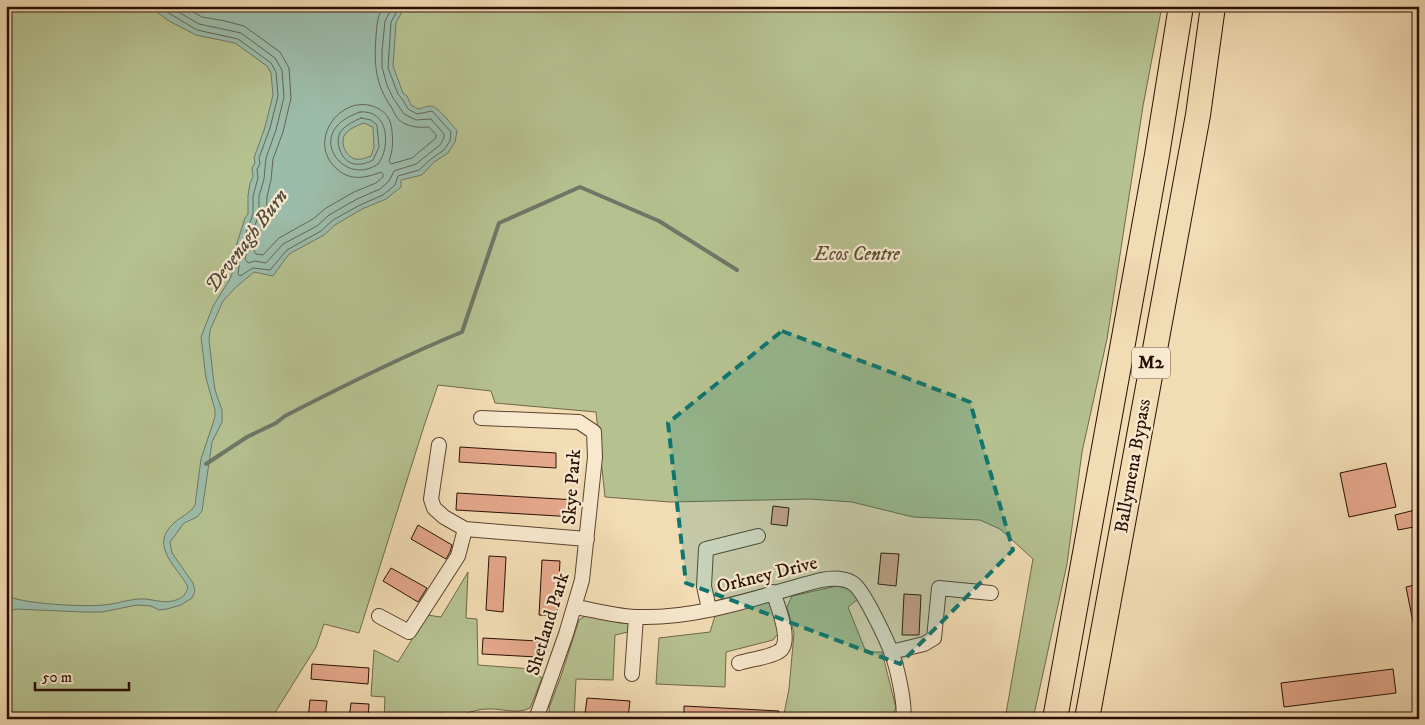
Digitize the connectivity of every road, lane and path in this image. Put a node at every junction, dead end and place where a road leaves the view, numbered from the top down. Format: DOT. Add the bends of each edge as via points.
graph roads {
  1 [pos="1180,6"];
  2 [pos="1213,6"];
  3 [pos="481,418"];
  4 [pos="439,446"];
  5 [pos="465,529"];
  6 [pos="758,536"];
  7 [pos="587,539"];
  8 [pos="773,592"];
  9 [pos="991,593"];
  10 [pos="574,607"];
  11 [pos="709,610"];
  12 [pos="379,616"];
  13 [pos="636,617"];
  14 [pos="891,652"];
  15 [pos="739,663"];
  16 [pos="632,674"];
  17 [pos="536,719"];
  18 [pos="903,719"];
  19 [pos="1055,719"];
  20 [pos="1087,719"];
  1 -- 19 [label="highway, Ballymena Bypass / M2" via="1157,155"];
  2 -- 20 [label="highway, Ballymena Bypass / M2" via="1198,115"];
  3 -- 7 [label="street, Skye Park" via="579,422 594,432 595,457"];
  4 -- 5 [label="street, Skye Park" via="432,504 440,515"];
  5 -- 7 [label="street, Skye Park"];
  5 -- 12 [label="street" via="458,556 409,632"];
  6 -- 11 [label="street" via="706,549 704,586"];
  7 -- 10 [label="street, Shetland Park" via="582,580"];
  8 -- 11 [label="street, Orkney Drive"];
  8 -- 14 [label="street, Orkney Drive" via="821,580 849,582 864,596"];
  8 -- 15 [label="street" via="784,627 783,647 778,652"];
  9 -- 14 [label="street" via="939,588 934,638 924,644"];
  10 -- 13 [label="street, Orkney Drive"];
  10 -- 17 [label="street, Shetland Park"];
  11 -- 13 [label="street, Orkney Drive"];
  13 -- 16 [label="street"];
  14 -- 18 [label="street, Orkney Drive"];
}
